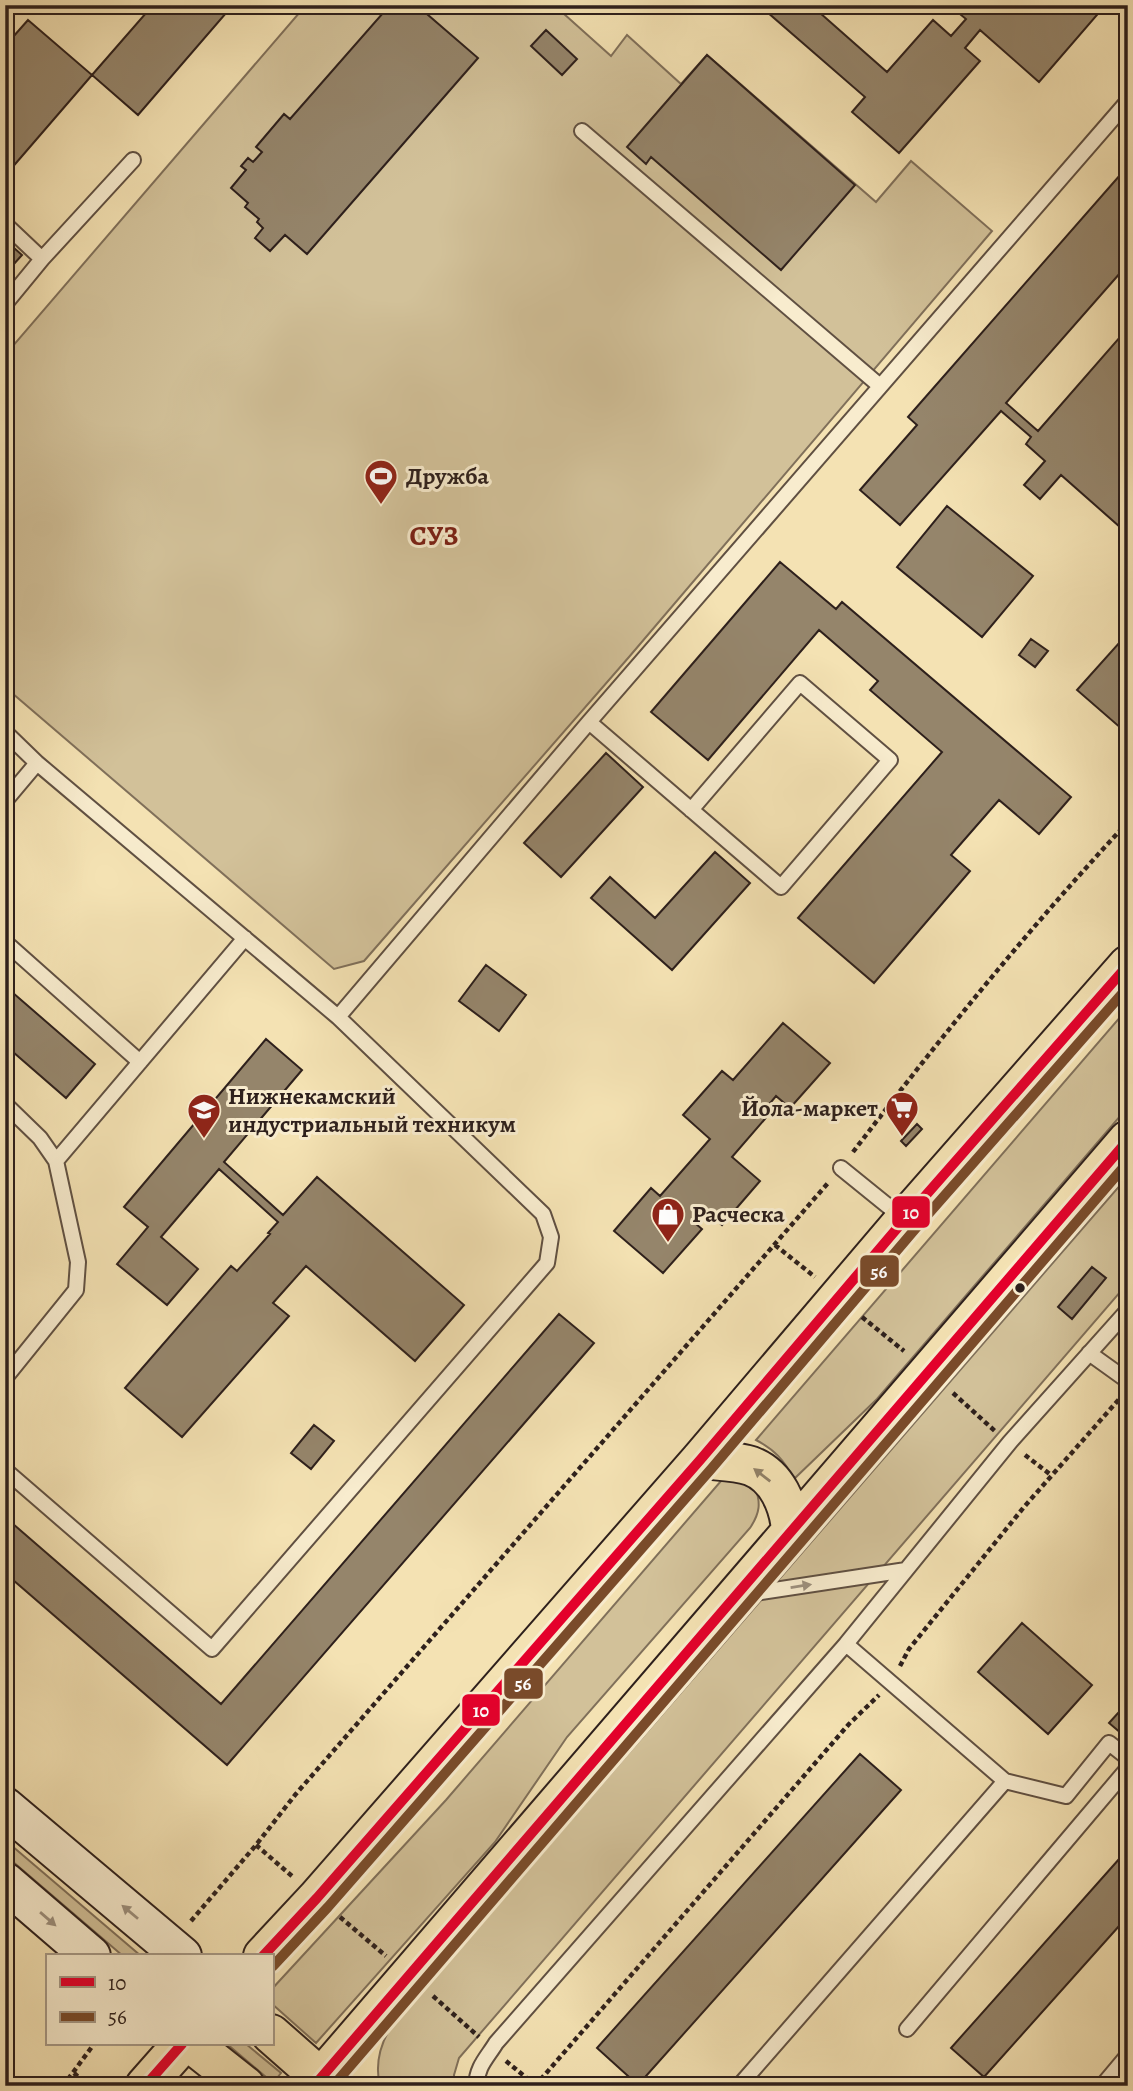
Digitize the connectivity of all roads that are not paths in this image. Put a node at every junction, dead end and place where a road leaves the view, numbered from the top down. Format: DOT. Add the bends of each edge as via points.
graph roads {
  1 [pos="1128,101"];
  2 [pos="582,131"];
  3 [pos="133,160"];
  4 [pos="5,224"];
  5 [pos="42,258"];
  6 [pos="5,303"];
  7 [pos="880,386"];
  8 [pos="589,722"];
  9 [pos="5,733"];
  10 [pos="37,763"];
  11 [pos="5,800"];
  12 [pos="691,810"];
  13 [pos="245,938"];
  14 [pos="5,943"];
  15 [pos="1128,965"];
  16 [pos="338,1017"];
  17 [pos="140,1062"];
  18 [pos="5,1104"];
  19 [pos="1128,1139"];
  20 [pos="56,1161"];
  21 [pos="841,1168"];
  22 [pos="905,1219"];
  23 [pos="1128,1310"];
  24 [pos="1089,1353"];
  25 [pos="5,1378"];
  26 [pos="1128,1381"];
  27 [pos="701,1459"];
  28 [pos="5,1470"];
  29 [pos="791,1530"];
  30 [pos="906,1570"];
  31 [pos="734,1596"];
  32 [pos="846,1644"];
  33 [pos="1128,1758"];
  34 [pos="1128,1768"];
  35 [pos="1005,1781"];
  36 [pos="5,1807"];
  37 [pos="5,1882"];
  38 [pos="175,1951"];
  39 [pos="89,1954"];
  40 [pos="265,1954"];
  41 [pos="907,2029"];
  42 [pos="273,2037"];
  43 [pos="180,2046"];
  44 [pos="195,2046"];
  45 [pos="1128,2055"];
  46 [pos="322,2083"];
  47 [pos="145,2086"];
  48 [pos="245,2086"];
  49 [pos="476,2086"];
  50 [pos="739,2086"];
  51 [pos="1102,2086"];
  1 -- 7 [label="lane"];
  2 -- 7 [label="lane"];
  3 -- 5 [label="lane"];
  4 -- 5 [label="lane"];
  5 -- 6 [label="lane"];
  7 -- 8 [label="lane"];
  8 -- 12 [label="lane"];
  8 -- 16 [label="lane"];
  9 -- 10 [label="lane"];
  10 -- 11 [label="lane"];
  10 -- 13 [label="lane"];
  12 -- 12 [label="lane" via="781,887 890,760 800,683"];
  13 -- 16 [label="lane"];
  13 -- 17 [label="lane"];
  14 -- 17 [label="lane"];
  15 -- 22 [label="main road"];
  16 -- 28 [label="lane" via="543,1214 551,1237 547,1263 212,1649"];
  17 -- 20 [label="lane"];
  18 -- 20 [label="lane"];
  19 -- 29 [label="main road"];
  20 -- 25 [label="lane" via="78,1262 76,1290"];
  21 -- 22 [label="lane"];
  22 -- 27 [label="main road"];
  23 -- 24 [label="lane"];
  24 -- 26 [label="lane"];
  24 -- 30 [label="lane"];
  29 -- 27 [label="main road, one-way" via="778,1488 763,1472 750,1465"];
  27 -- 40 [label="main road"];
  29 -- 31 [label="main road"];
  31 -- 30 [label="lane, one-way"];
  30 -- 32 [label="lane"];
  31 -- 46 [label="main road"];
  32 -- 35 [label="lane"];
  32 -- 49 [label="lane" via="496,2043 477,2072"];
  33 -- 35 [label="lane" via="1110,1743 1066,1796"];
  34 -- 41 [label="lane"];
  35 -- 50 [label="lane"];
  38 -- 36 [label="main road, one-way"];
  37 -- 39 [label="main road, one-way"];
  42 -- 46 [label="main road"];
  43 -- 47 [label="main road"];
  44 -- 48 [label="main road"];
  45 -- 51 [label="lane"];
}
